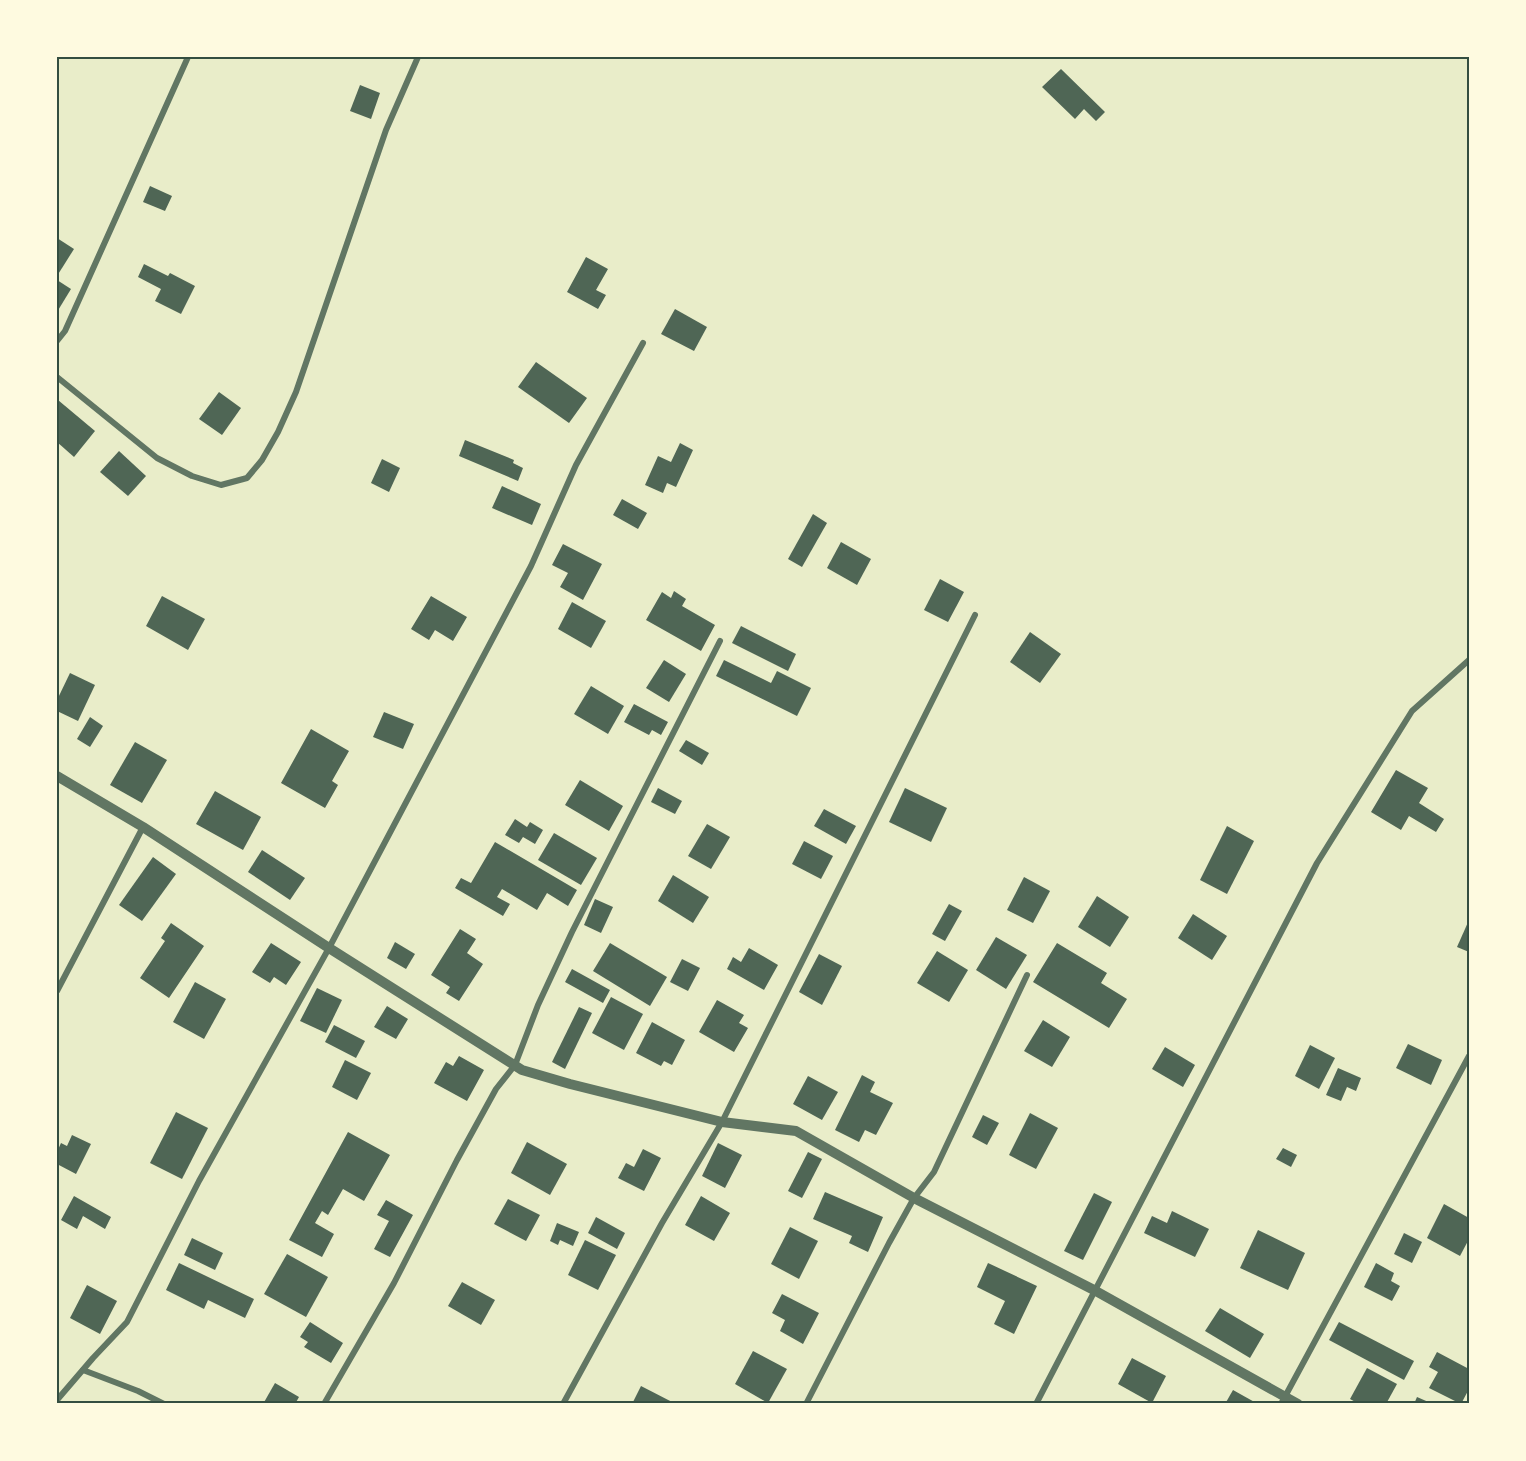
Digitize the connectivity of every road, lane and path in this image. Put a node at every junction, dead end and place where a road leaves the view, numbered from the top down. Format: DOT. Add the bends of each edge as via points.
graph roads {
  1 [pos="188,57"];
  2 [pos="418,57"];
  3 [pos="57,341"];
  4 [pos="643,343"];
  5 [pos="57,377"];
  6 [pos="975,615"];
  7 [pos="720,641"];
  8 [pos="1469,660"];
  9 [pos="57,776"];
  10 [pos="143,827"];
  11 [pos="329,948"];
  12 [pos="1028,975"];
  13 [pos="57,991"];
  14 [pos="1469,1056"];
  15 [pos="515,1065"];
  16 [pos="722,1122"];
  17 [pos="914,1198"];
  18 [pos="1094,1290"];
  19 [pos="84,1371"];
  20 [pos="57,1400"];
  21 [pos="1283,1400"];
  22 [pos="164,1404"];
  23 [pos="324,1404"];
  24 [pos="563,1404"];
  25 [pos="806,1404"];
  26 [pos="1036,1404"];
  27 [pos="1298,1404"];
  1 -- 3 [label="street" via="65,331"];
  2 -- 5 [label="street" via="386,130 296,392 262,460 247,477 220,485 192,476 114,424"];
  4 -- 11 [label="street" via="576,465 531,566"];
  6 -- 16 [label="street"];
  7 -- 15 [label="street" via="572,932"];
  8 -- 18 [label="street" via="1412,711 1317,862"];
  9 -- 10 [label="street"];
  10 -- 11 [label="street"];
  10 -- 13 [label="street"];
  11 -- 15 [label="street"];
  11 -- 19 [label="street" via="199,1181 128,1323"];
  12 -- 17 [label="street" via="933,1172"];
  14 -- 21 [label="street"];
  15 -- 16 [label="street" via="570,1084"];
  15 -- 23 [label="street" via="496,1089 394,1283"];
  16 -- 17 [label="street" via="796,1131"];
  16 -- 24 [label="street"];
  17 -- 18 [label="street"];
  17 -- 25 [label="street"];
  18 -- 21 [label="street"];
  18 -- 26 [label="street"];
  19 -- 20 [label="street"];
  19 -- 22 [label="street"];
  21 -- 27 [label="street"];
}
